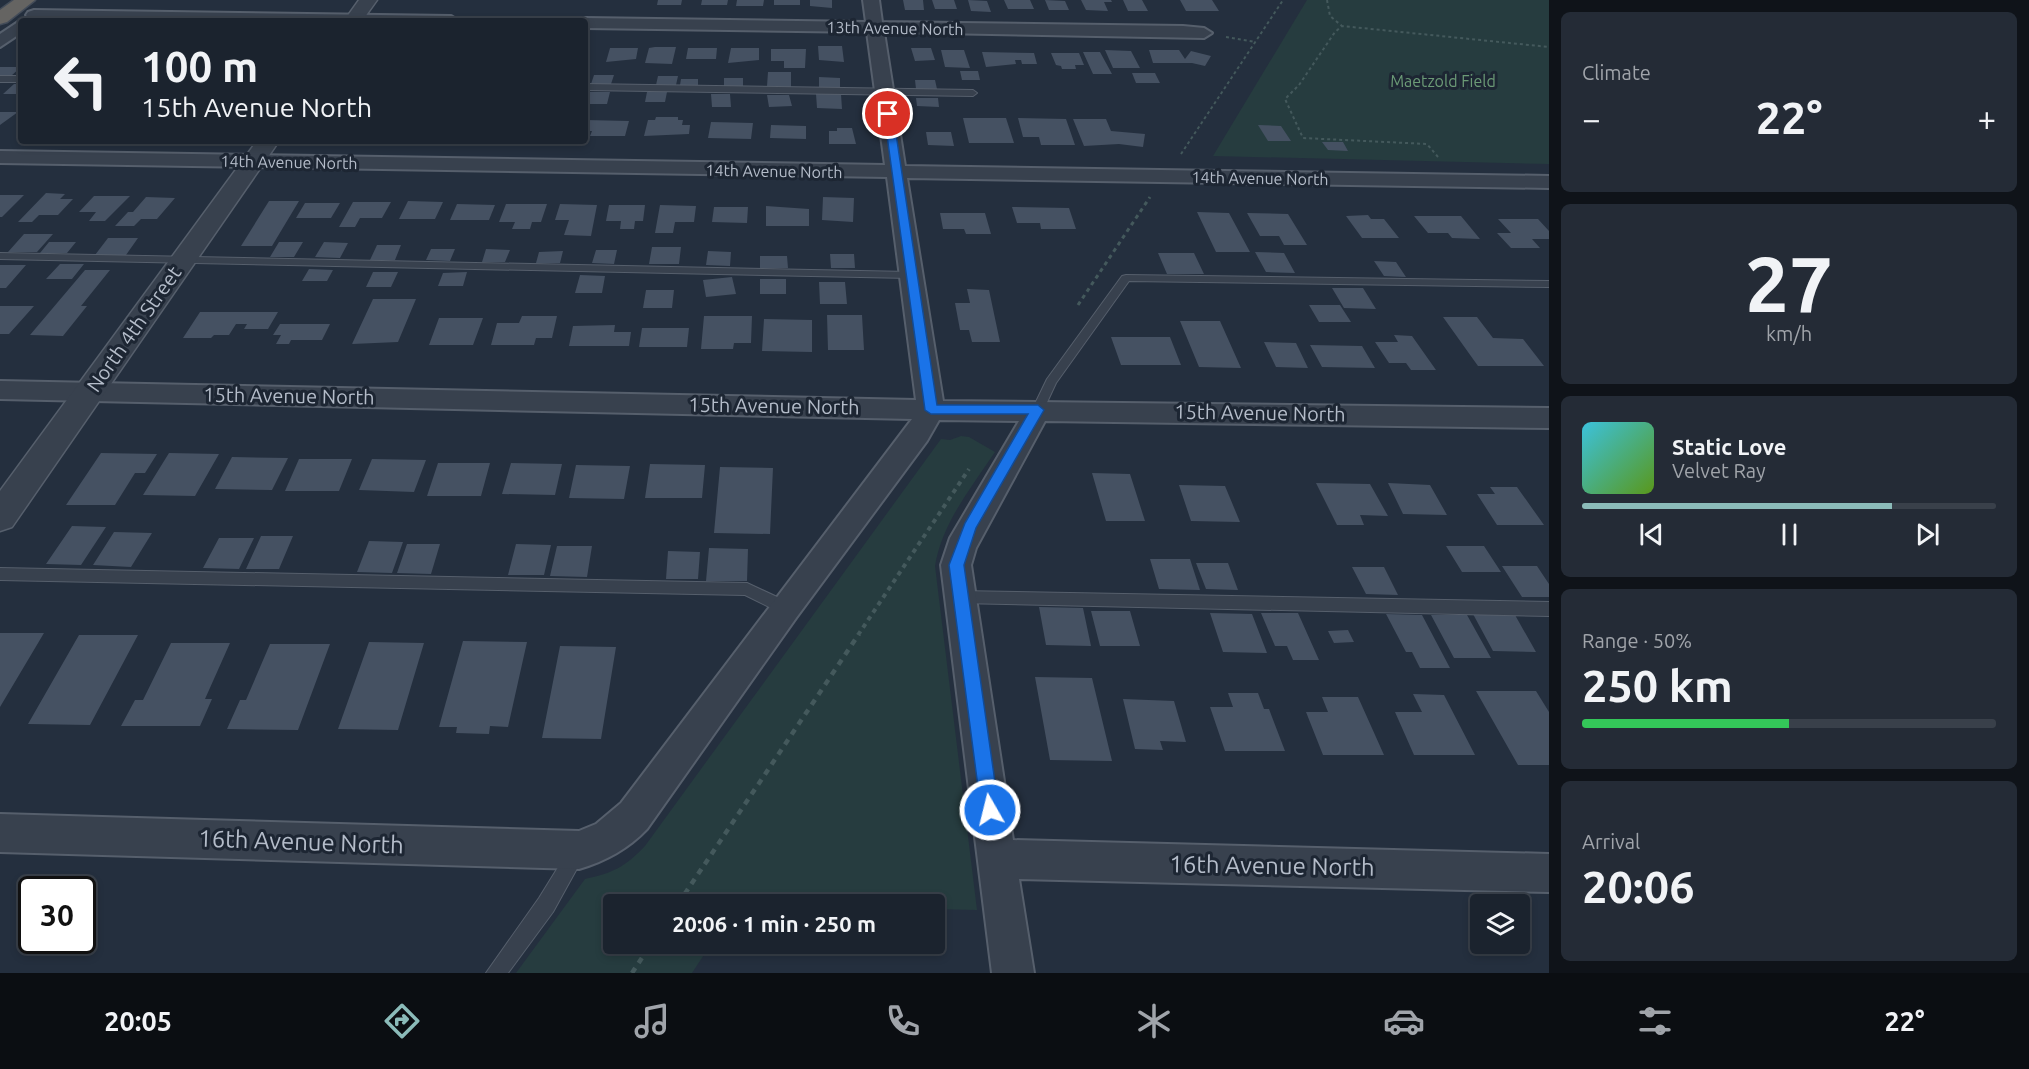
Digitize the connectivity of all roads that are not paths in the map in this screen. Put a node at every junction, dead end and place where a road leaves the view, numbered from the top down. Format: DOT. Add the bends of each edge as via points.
graph roads {
  1 [pos="12,0"];
  2 [pos="53,0"];
  3 [pos="368,0"];
  4 [pos="871,0"];
  5 [pos="0,9"];
  6 [pos="27,15"];
  7 [pos="0,18"];
  8 [pos="223,18"];
  9 [pos="354,18"];
  10 [pos="588,23"];
  11 [pos="18,24"];
  12 [pos="876,28"];
  13 [pos="1204,33"];
  14 [pos="0,42"];
  15 [pos="0,79"];
  16 [pos="18,79"];
  17 [pos="588,87"];
  18 [pos="885,92"];
  19 [pos="973,93"];
  20 [pos="260,151"];
  21 [pos="0,157"];
  22 [pos="897,173"];
  23 [pos="1549,182"];
  24 [pos="0,256"];
  25 [pos="182,260"];
  26 [pos="910,275"];
  27 [pos="1549,284"];
  28 [pos="0,390"];
  29 [pos="90,392"];
  30 [pos="931,410"];
  31 [pos="1038,410"];
  32 [pos="1549,418"];
  33 [pos="0,517"];
  34 [pos="0,574"];
  35 [pos="958,597"];
  36 [pos="785,608"];
  37 [pos="1549,609"];
  38 [pos="0,833"];
  39 [pos="590,847"];
  40 [pos="996,859"];
  41 [pos="1549,873"];
  42 [pos="496,973"];
  43 [pos="1013,973"];
  1 -- 5 [label="highway"];
  2 -- 6 [label="street"];
  3 -- 9 [label="street"];
  4 -- 12 [label="street"];
  6 -- 7 [label="highway"];
  6 -- 8 [label="street"];
  10 -- 12 [label="street, 13th Avenue North"];
  11 -- 14 [label="street"];
  12 -- 13 [label="street, 13th Avenue North"];
  12 -- 18 [label="street"];
  15 -- 16 [label="lane"];
  17 -- 18 [label="lane"];
  18 -- 19 [label="lane"];
  18 -- 22 [label="street"];
  20 -- 21 [label="street, 14th Avenue North"];
  20 -- 22 [label="street, 14th Avenue North"];
  20 -- 25 [label="street, North 4th Street"];
  22 -- 23 [label="street, 14th Avenue North"];
  22 -- 26 [label="street"];
  24 -- 25 [label="lane"];
  25 -- 26 [label="lane"];
  25 -- 29 [label="street, North 4th Street"];
  26 -- 30 [label="street"];
  27 -- 31 [label="lane" via="1126,278 1051,382"];
  28 -- 29 [label="street, 15th Avenue North"];
  29 -- 30 [label="street, 15th Avenue North"];
  29 -- 33 [label="street, North 4th Street"];
  30 -- 31 [label="street, 15th Avenue North"];
  30 -- 36 [label="street"];
  31 -- 32 [label="street, 15th Avenue North"];
  31 -- 35 [label="street" via="961,547 956,565"];
  34 -- 36 [label="lane" via="747,589"];
  35 -- 37 [label="lane"];
  35 -- 40 [label="street"];
  36 -- 39 [label="street" via="634,816 618,833"];
  38 -- 39 [label="street, 16th Avenue North"];
  39 -- 42 [label="lane"];
  40 -- 41 [label="street, 16th Avenue North"];
  40 -- 43 [label="street"];
}
